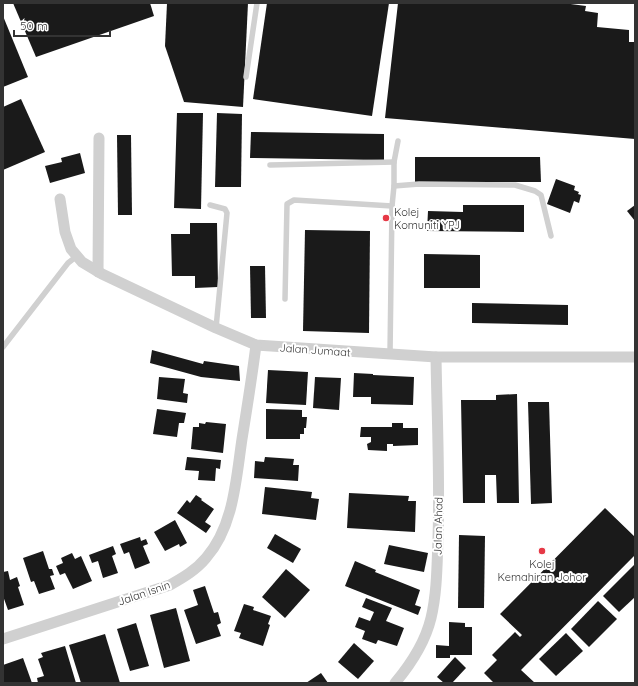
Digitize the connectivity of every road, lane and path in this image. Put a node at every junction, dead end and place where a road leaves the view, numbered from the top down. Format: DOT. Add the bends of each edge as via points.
graph roads {
  1 [pos="257,3"];
  2 [pos="246,77"];
  3 [pos="99,138"];
  4 [pos="398,141"];
  5 [pos="394,162"];
  6 [pos="270,166"];
  7 [pos="394,186"];
  8 [pos="60,199"];
  9 [pos="210,205"];
  10 [pos="392,206"];
  11 [pos="551,236"];
  12 [pos="76,256"];
  13 [pos="98,272"];
  14 [pos="285,299"];
  15 [pos="216,328"];
  16 [pos="256,346"];
  17 [pos="3,347"];
  18 [pos="390,355"];
  19 [pos="436,357"];
  20 [pos="635,357"];
  21 [pos="3,639"];
  22 [pos="394,683"];
  1 -- 2 [label="lane"];
  3 -- 13 [label="street"];
  4 -- 5 [label="lane"];
  5 -- 6 [label="lane"];
  5 -- 7 [label="lane"];
  7 -- 10 [label="lane"];
  7 -- 11 [label="lane" via="515,185 535,191 541,195"];
  8 -- 12 [label="street, Jalan Jumaat" via="65,232"];
  9 -- 15 [label="lane" via="225,209 228,213"];
  10 -- 14 [label="lane" via="294,200 287,204"];
  10 -- 18 [label="lane"];
  12 -- 13 [label="street, Jalan Jumaat"];
  12 -- 17 [label="lane"];
  13 -- 15 [label="street, Jalan Jumaat"];
  15 -- 16 [label="street, Jalan Jumaat"];
  16 -- 18 [label="street, Jalan Jumaat"];
  16 -- 21 [label="street, Jalan Isnin" via="234,493 228,518 219,539 207,557 191,573 170,585"];
  18 -- 19 [label="street, Jalan Jumaat"];
  19 -- 20 [label="street, Jalan Jumaat"];
  19 -- 22 [label="street, Jalan Ahad" via="439,513 435,590 431,618 422,645 409,667"];
}
